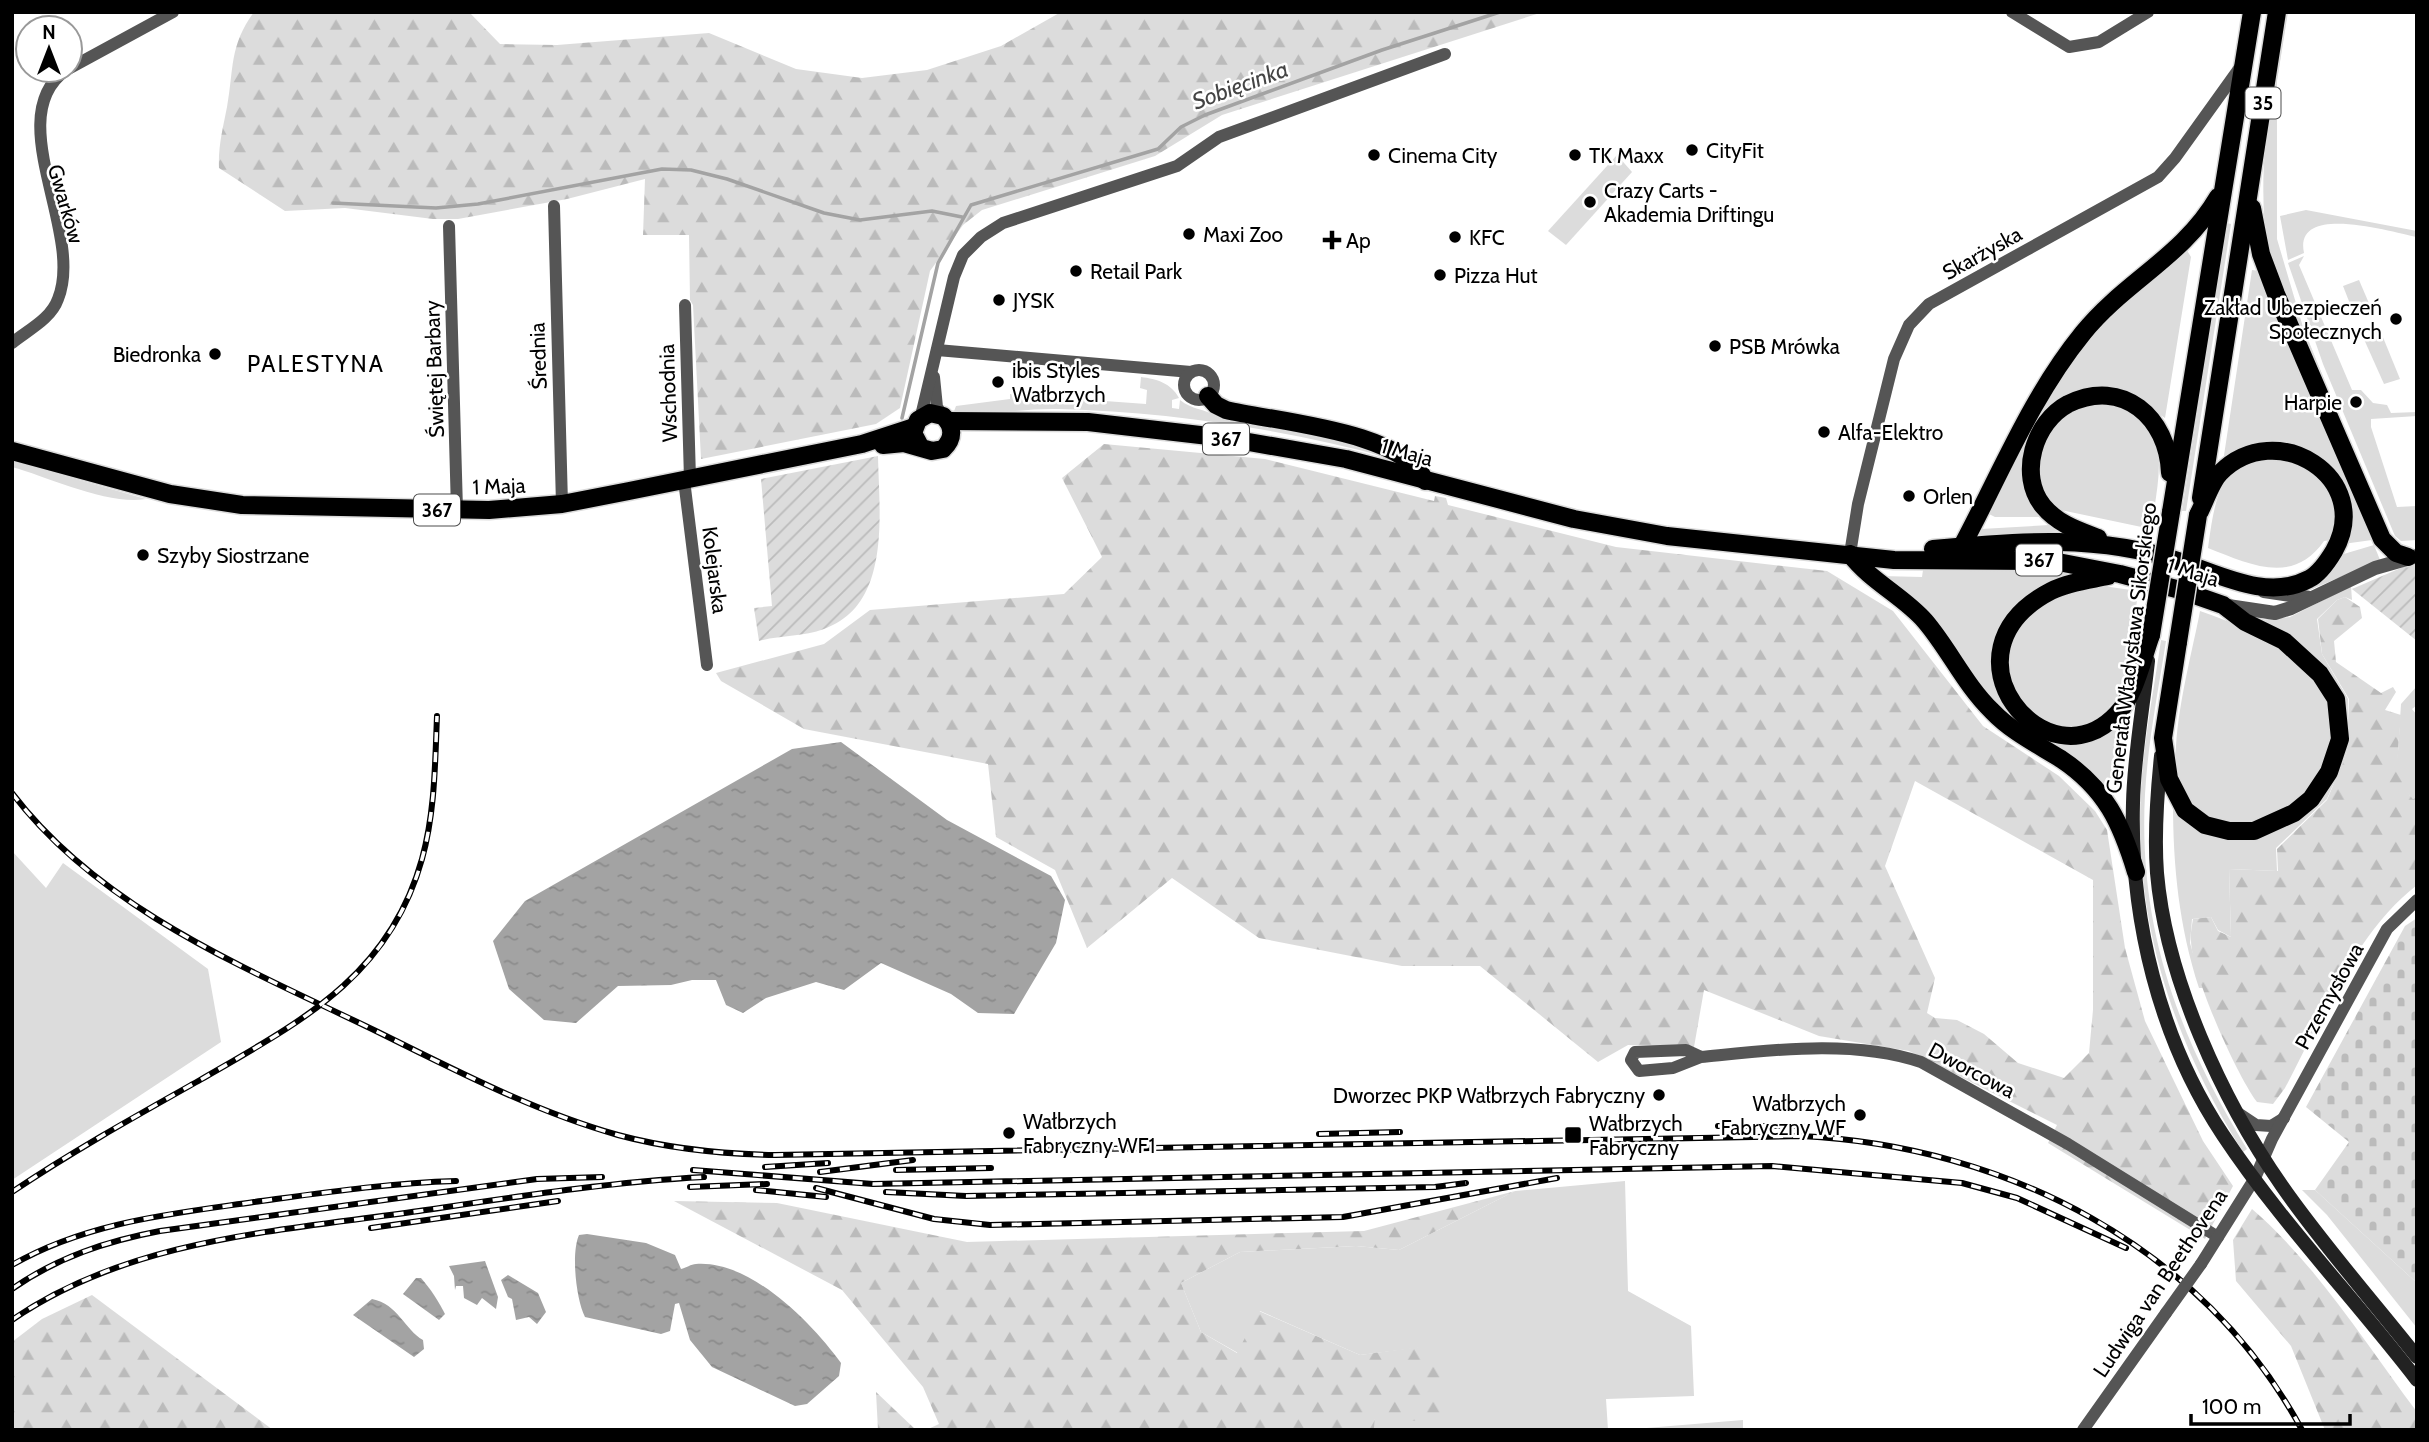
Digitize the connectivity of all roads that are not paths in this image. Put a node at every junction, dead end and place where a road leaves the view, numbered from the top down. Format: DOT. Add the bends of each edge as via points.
graph roads {
  1 [pos="173,12"];
  2 [pos="2012,12"];
  3 [pos="2148,12"];
  4 [pos="2252,12"];
  5 [pos="2277,12"];
  6 [pos="1445,54"];
  7 [pos="84,60"];
  8 [pos="2245,60"];
  9 [pos="45,84"];
  10 [pos="2226,181"];
  11 [pos="2250,194"];
  12 [pos="554,206"];
  13 [pos="2221,208"];
  14 [pos="2246,212"];
  15 [pos="449,226"];
  16 [pos="685,305"];
  17 [pos="12,343"];
  18 [pos="937,350"];
  19 [pos="933,368"];
  20 [pos="1158,371"];
  21 [pos="1191,372"];
  22 [pos="1184,387"];
  23 [pos="1208,396"];
  24 [pos="918,422"];
  25 [pos="948,424"];
  26 [pos="862,444"];
  27 [pos="921,448"];
  28 [pos="12,451"];
  29 [pos="687,480"];
  30 [pos="1425,481"];
  31 [pos="562,504"];
  32 [pos="457,510"];
  33 [pos="2171,512"];
  34 [pos="2199,515"];
  35 [pos="2111,544"];
  36 [pos="1962,546"];
  37 [pos="1850,554"];
  38 [pos="2412,556"];
  39 [pos="2120,574"];
  40 [pos="2249,586"];
  41 [pos="2311,598"];
  42 [pos="2223,605"];
  43 [pos="2151,635"];
  44 [pos="707,665"];
  45 [pos="2163,738"];
  46 [pos="2136,872"];
  47 [pos="2417,900"];
  48 [pos="1701,1057"];
  49 [pos="2237,1113"];
  50 [pos="2284,1118"];
  51 [pos="2263,1155"];
  52 [pos="2255,1178"];
  53 [pos="2218,1237"];
  54 [pos="2417,1357"];
  55 [pos="2417,1380"];
  56 [pos="2083,1430"];
  1 -- 7 [label="street, Gwarków"];
  2 -- 3 [label="street" via="2069,47 2099,42"];
  4 -- 8 [label="main road, Generała Władysława Sikorskiego / 35"];
  5 -- 11 [label="main road, Generała Władysława Sikorskiego / 35"];
  6 -- 18 [label="street" via="1219,137 1177,166 1003,223 963,255"];
  8 -- 10 [label="main road, Generała Władysława Sikorskiego / 35"];
  8 -- 37 [label="street, Skarżyska" via="2158,177 1929,304 1909,326 1884,393"];
  9 -- 17 [label="street, Gwarków" via="35,98 30,126 37,177 62,260 61,293 53,309"];
  10 -- 13 [label="main road, Generała Władysława Sikorskiego / 35"];
  10 -- 36 [label="main road" via="2188,240 2112,303 2068,353 2024,420"];
  11 -- 14 [label="main road, Generała Władysława Sikorskiego / 35"];
  11 -- 38 [label="main road" via="2261,254 2382,540 2396,553"];
  12 -- 31 [label="street, Średnia"];
  13 -- 14 [label="main road"];
  13 -- 33 [label="main road, Generała Władysława Sikorskiego / 35"];
  14 -- 34 [label="main road, Generała Władysława Sikorskiego / 35"];
  15 -- 32 [label="street, Świętej Barbary"];
  16 -- 29 [label="street, Wschodnia"];
  18 -- 19 [label="street"];
  18 -- 20 [label="street"];
  19 -- 24 [label="street"];
  19 -- 25 [label="street" via="937,407"];
  20 -- 21 [label="street"];
  20 -- 22 [label="street"];
  21 -- 22 [label="street"];
  21 -- 23 [label="street" via="1203,370 1211,376 1214,388"];
  22 -- 23 [label="street" via="1193,398"];
  23 -- 30 [label="main road" via="1226,410 1371,440 1419,467"];
  24 -- 25 [label="main road, 367" via="930,413"];
  24 -- 26 [label="main road, 1 Maja / 367"];
  24 -- 27 [label="main road" via="914,438"];
  25 -- 27 [label="main road, 367" via="943,449"];
  25 -- 30 [label="main road, 1 Maja / 367" via="1088,422 1226,438 1335,457"];
  26 -- 27 [label="main road, 1 Maja / 367" via="904,443"];
  26 -- 29 [label="main road, 1 Maja / 367"];
  28 -- 32 [label="main road, 1 Maja / 367" via="188,498 252,506"];
  29 -- 31 [label="main road, 1 Maja / 367"];
  29 -- 44 [label="street, Kolejarska"];
  30 -- 37 [label="main road, 1 Maja / 367" via="1574,519 1667,536"];
  31 -- 32 [label="main road, 1 Maja / 367"];
  33 -- 35 [label="main road" via="2169,452 2161,431 2144,409 2104,398 2069,404 2047,422 2033,447 2037,495 2063,525"];
  33 -- 43 [label="main road, Generała Władysława Sikorskiego / 35, bridge"];
  34 -- 40 [label="main road" via="2219,473 2264,450 2291,452 2328,475 2343,504 2344,519 2330,558 2312,578"];
  34 -- 45 [label="main road, Generała Władysława Sikorskiego / 35, bridge"];
  35 -- 36 [label="main road, 1 Maja / 367"];
  35 -- 40 [label="main road, 1 Maja / 367" via="2178,560"];
  36 -- 37 [label="main road, 1 Maja / 367"];
  37 -- 39 [label="main road, 1 Maja / 367" via="1894,560 2053,561"];
  37 -- 46 [label="main road" via="1926,622 1991,711 2088,781 2121,825"];
  38 -- 41 [label="street, 1 Maja"];
  39 -- 42 [label="main road, 1 Maja / 367"];
  39 -- 43 [label="main road" via="2053,590 2020,615 2001,654 2011,703 2034,726 2056,734 2099,727 2120,710"];
  40 -- 41 [label="street, 1 Maja"];
  41 -- 42 [label="street, 1 Maja" via="2275,613"];
  42 -- 45 [label="main road" via="2284,641 2320,674 2336,699 2340,739 2329,772 2311,799 2275,824 2254,831 2217,829 2195,818 2175,794"];
  43 -- 46 [label="main road, Generała Władysława Sikorskiego / 35" via="2133,804"];
  45 -- 49 [label="main road, Generała Władysława Sikorskiego / 35" via="2156,848 2164,918 2181,985"];
  46 -- 52 [label="main road, Generała Władysława Sikorskiego / 35" via="2142,930 2159,1000 2194,1087"];
  47 -- 50 [label="street, Przemysłowa" via="2387,929"];
  48 -- 48 [label="street, Dworcowa" via="1686,1050 1635,1052 1631,1060 1637,1071 1673,1068"];
  48 -- 53 [label="street, Dworcowa" via="1837,1049 1921,1062 2068,1144"];
  49 -- 50 [label="street" via="2256,1125 2271,1126"];
  49 -- 51 [label="main road, Generała Władysława Sikorskiego / 35"];
  50 -- 51 [label="street, Przemysłowa"];
  51 -- 52 [label="street, Ludwiga van Beethovena"];
  51 -- 54 [label="main road, Generała Władysława Sikorskiego / 35" via="2281,1185"];
  52 -- 53 [label="street, Ludwiga van Beethovena"];
  52 -- 55 [label="main road, Generała Władysława Sikorskiego / 35"];
  53 -- 56 [label="street, Ludwiga van Beethovena, bridge"];
}
